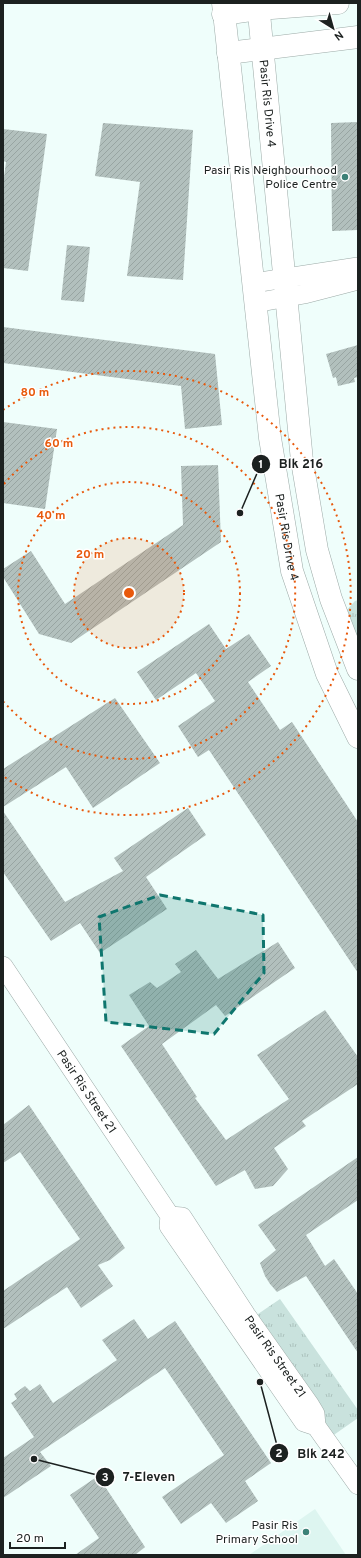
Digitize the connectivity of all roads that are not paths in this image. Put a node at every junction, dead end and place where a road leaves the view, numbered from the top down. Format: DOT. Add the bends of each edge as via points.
graph roads {
  1 [pos="338,3"];
  2 [pos="258,6"];
  3 [pos="223,9"];
  4 [pos="358,36"];
  5 [pos="261,48"];
  6 [pos="228,53"];
  7 [pos="358,267"];
  8 [pos="358,280"];
  9 [pos="285,288"];
  10 [pos="254,293"];
  11 [pos="358,669"];
  12 [pos="358,737"];
  13 [pos="3,966"];
  14 [pos="358,1485"];
  1 -- 2 [label="street"];
  2 -- 3 [label="street"];
  2 -- 5 [label="street, Pasir Ris Drive 4"];
  3 -- 6 [label="street, Pasir Ris Drive 4"];
  4 -- 5 [label="street"];
  5 -- 6 [label="street"];
  5 -- 9 [label="street, Pasir Ris Drive 4"];
  6 -- 10 [label="street, Pasir Ris Drive 4"];
  7 -- 9 [label="street"];
  8 -- 9 [label="street"];
  9 -- 10 [label="street"];
  9 -- 11 [label="street, Pasir Ris Drive 4" via="302,461 317,550 332,600"];
  10 -- 12 [label="street, Pasir Ris Drive 4" via="270,438 292,571 327,674"];
  13 -- 14 [label="street, Pasir Ris Street 21" via="170,1216 182,1217 246,1315 309,1404 315,1414 316,1426"];
}
